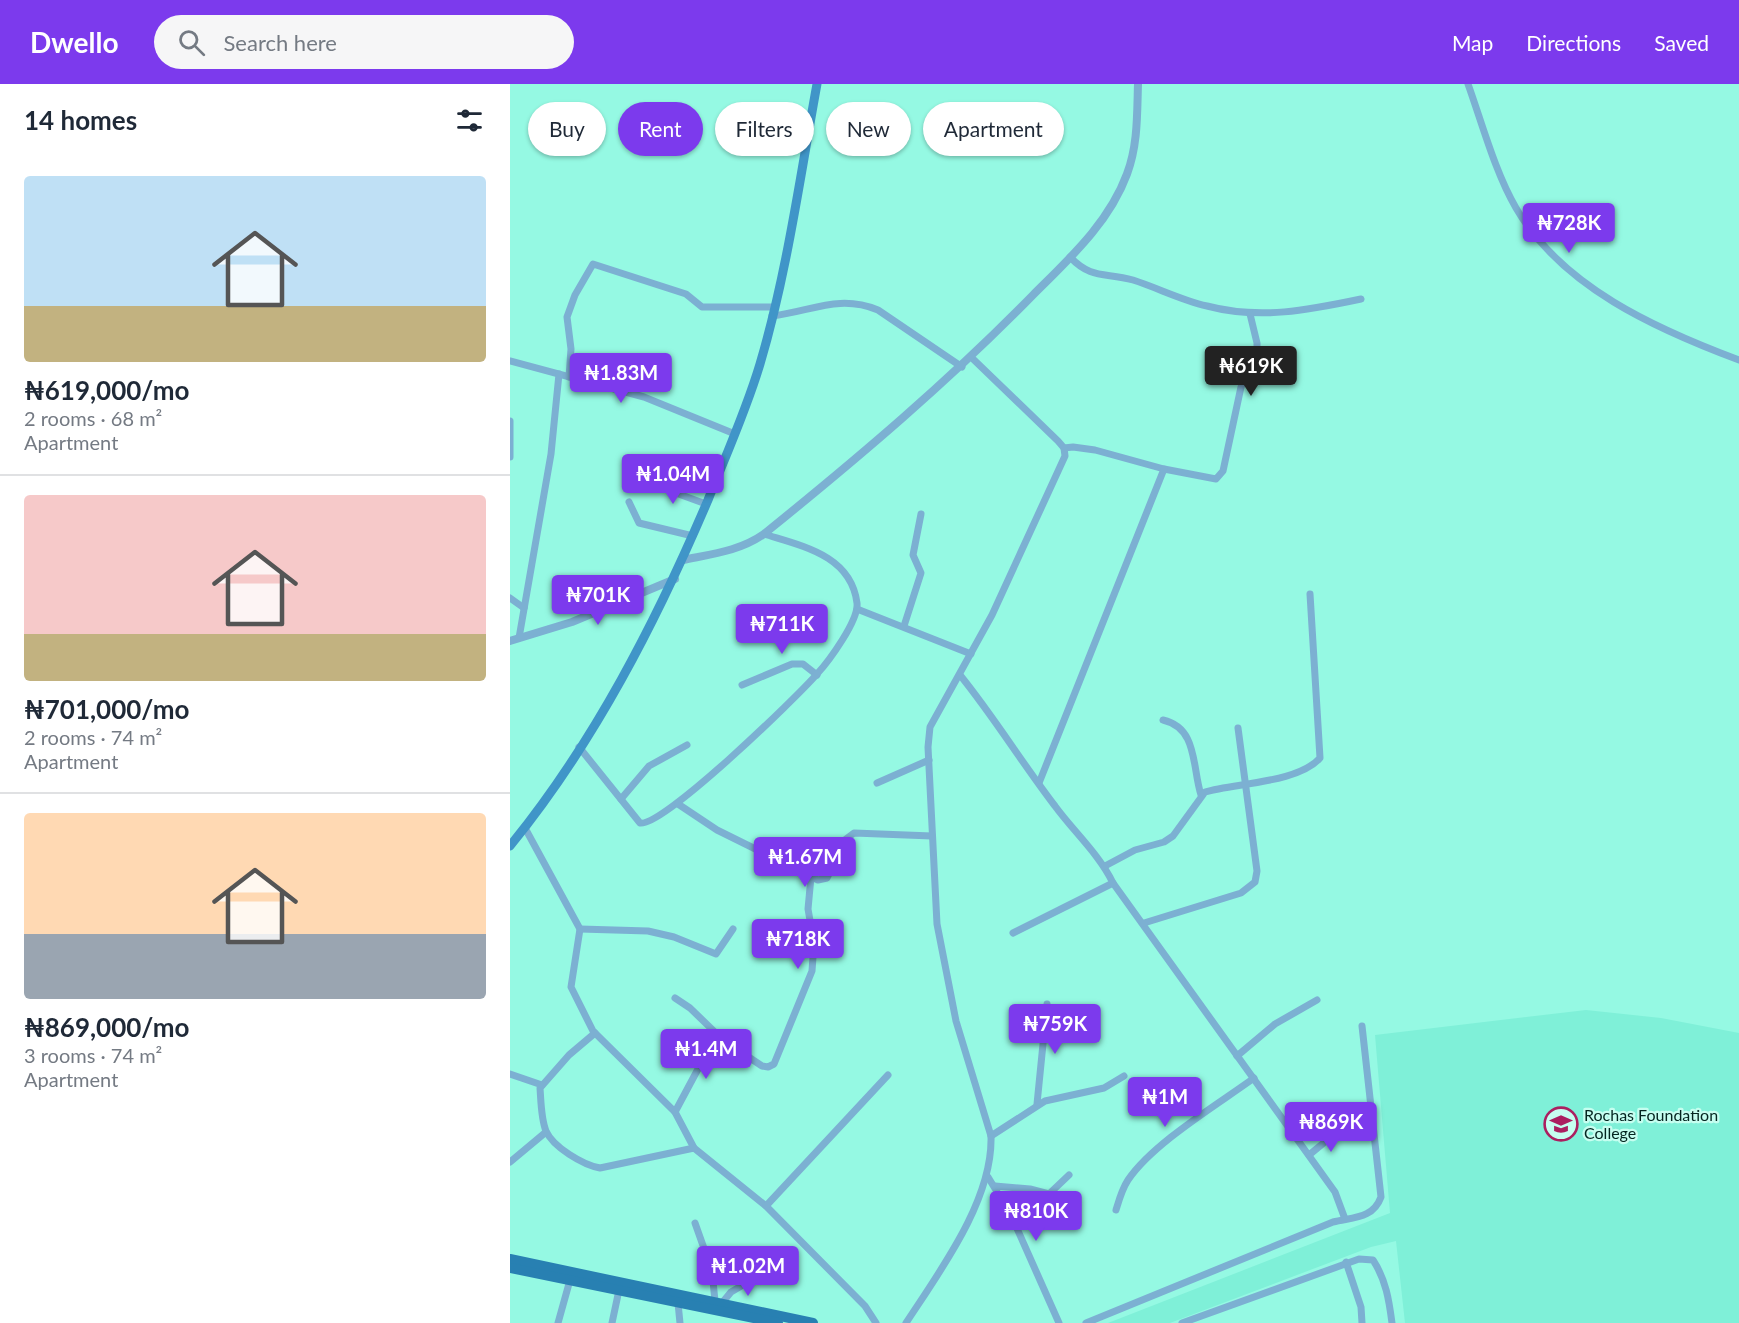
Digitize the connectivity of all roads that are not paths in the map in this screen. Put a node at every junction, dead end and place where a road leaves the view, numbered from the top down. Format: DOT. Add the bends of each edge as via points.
graph roads {
  1 [pos="817,84"];
  2 [pos="1138,84"];
  3 [pos="1468,84"];
  4 [pos="1070,257"];
  5 [pos="1361,299"];
  6 [pos="773,311"];
  7 [pos="1250,314"];
  8 [pos="972,358"];
  9 [pos="1739,360"];
  10 [pos="510,361"];
  11 [pos="962,367"];
  12 [pos="559,374"];
  13 [pos="569,377"];
  14 [pos="510,421"];
  15 [pos="735,434"];
  16 [pos="1064,448"];
  17 [pos="510,458"];
  18 [pos="1164,469"];
  19 [pos="643,489"];
  20 [pos="628,501"];
  21 [pos="706,504"];
  22 [pos="921,514"];
  23 [pos="764,534"];
  24 [pos="693,536"];
  25 [pos="683,560"];
  26 [pos="675,578"];
  27 [pos="1310,594"];
  28 [pos="510,598"];
  29 [pos="524,608"];
  30 [pos="857,609"];
  31 [pos="904,626"];
  32 [pos="515,640"];
  33 [pos="971,654"];
  34 [pos="817,675"];
  35 [pos="960,675"];
  36 [pos="742,685"];
  37 [pos="1163,720"];
  38 [pos="1238,728"];
  39 [pos="687,745"];
  40 [pos="579,747"];
  41 [pos="929,760"];
  42 [pos="877,783"];
  43 [pos="1039,783"];
  44 [pos="1245,784"];
  45 [pos="1201,795"];
  46 [pos="621,799"];
  47 [pos="678,804"];
  48 [pos="525,828"];
  49 [pos="932,836"];
  50 [pos="510,846"];
  51 [pos="1105,867"];
  52 [pos="811,877"];
  53 [pos="1113,883"];
  54 [pos="1144,923"];
  55 [pos="580,929"];
  56 [pos="733,929"];
  57 [pos="1013,933"];
  58 [pos="675,998"];
  59 [pos="1317,999"];
  60 [pos="1047,1004"];
  61 [pos="1362,1026"];
  62 [pos="595,1033"];
  63 [pos="723,1040"];
  64 [pos="1237,1056"];
  65 [pos="510,1074"];
  66 [pos="888,1075"];
  67 [pos="1124,1076"];
  68 [pos="1254,1078"];
  69 [pos="542,1085"];
  70 [pos="1038,1104"];
  71 [pos="675,1112"];
  72 [pos="546,1131"];
  73 [pos="1337,1132"];
  74 [pos="991,1136"];
  75 [pos="694,1148"];
  76 [pos="1309,1155"];
  77 [pos="510,1162"];
  78 [pos="1069,1175"];
  79 [pos="988,1177"];
  80 [pos="995,1186"];
  81 [pos="766,1206"];
  82 [pos="1116,1210"];
  83 [pos="1345,1219"];
  84 [pos="695,1223"];
  85 [pos="510,1259"];
  86 [pos="1346,1262"];
  87 [pos="510,1268"];
  88 [pos="760,1275"];
  89 [pos="570,1280"];
  90 [pos="619,1290"];
  91 [pos="719,1302"];
  92 [pos="678,1303"];
  93 [pos="558,1323"];
  94 [pos="612,1323"];
  95 [pos="680,1323"];
  96 [pos="778,1323"];
  97 [pos="813,1323"];
  98 [pos="876,1323"];
  99 [pos="906,1323"];
  100 [pos="1059,1323"];
  101 [pos="1086,1323"];
  102 [pos="1182,1323"];
  103 [pos="1362,1323"];
  104 [pos="1392,1323"];
  1 -- 6 [label="main road"];
  2 -- 4 [label="street" via="1134,148 1127,175 1090,237"];
  3 -- 9 [label="street" via="1514,206 1550,254 1589,286 1639,316"];
  4 -- 7 [label="street" via="1088,273 1131,280 1206,306"];
  4 -- 8 [label="street"];
  5 -- 7 [label="street" via="1302,311"];
  6 -- 11 [label="street" via="847,301 864,304"];
  6 -- 13 [label="street" via="702,307 686,294 593,264 567,318"];
  6 -- 15 [label="main road" via="760,364"];
  7 -- 18 [label="street" via="1257,356 1241,387 1222,474 1216,479"];
  8 -- 11 [label="street"];
  8 -- 16 [label="street"];
  10 -- 12 [label="street"];
  11 -- 23 [label="street"];
  12 -- 13 [label="street"];
  12 -- 29 [label="street" via="551,454"];
  13 -- 15 [label="street" via="644,397"];
  14 -- 17 [label="street"];
  15 -- 21 [label="main road"];
  16 -- 18 [label="street" via="1095,450"];
  16 -- 33 [label="street" via="1065,456"];
  18 -- 43 [label="street"];
  19 -- 21 [label="street" via="665,489"];
  20 -- 24 [label="street" via="639,523"];
  21 -- 24 [label="main road"];
  22 -- 31 [label="street" via="913,555 921,573"];
  23 -- 25 [label="street" via="728,551"];
  23 -- 30 [label="street" via="815,551 841,566 854,591"];
  24 -- 25 [label="main road"];
  25 -- 26 [label="main road"];
  26 -- 32 [label="street" via="572,622"];
  26 -- 40 [label="main road" via="632,664"];
  27 -- 44 [label="street" via="1320,758 1281,777"];
  28 -- 29 [label="street"];
  29 -- 32 [label="street"];
  30 -- 31 [label="street"];
  30 -- 34 [label="street" via="840,643"];
  31 -- 33 [label="street"];
  33 -- 35 [label="street"];
  34 -- 36 [label="street" via="804,664 792,664"];
  34 -- 47 [label="street"];
  35 -- 41 [label="street" via="930,727"];
  35 -- 43 [label="street"];
  37 -- 45 [label="street" via="1176,723 1186,734"];
  38 -- 44 [label="street"];
  39 -- 46 [label="street" via="649,766"];
  40 -- 46 [label="street"];
  40 -- 48 [label="main road"];
  41 -- 42 [label="street"];
  41 -- 49 [label="street"];
  43 -- 51 [label="street"];
  44 -- 45 [label="street"];
  44 -- 54 [label="street" via="1257,871 1255,882 1241,893"];
  45 -- 51 [label="street" via="1173,836 1135,850"];
  46 -- 47 [label="street" via="644,824"];
  47 -- 52 [label="street" via="717,830"];
  48 -- 50 [label="main road"];
  48 -- 55 [label="street"];
  49 -- 52 [label="street" via="854,833 846,839 827,878"];
  49 -- 74 [label="street" via="937,924 956,1021"];
  51 -- 53 [label="street"];
  52 -- 63 [label="street" via="808,909 814,943 812,970 774,1064 762,1066"];
  53 -- 54 [label="street"];
  53 -- 57 [label="street"];
  54 -- 64 [label="street"];
  55 -- 56 [label="street" via="648,931 674,937 711,954 719,952"];
  55 -- 62 [label="street" via="571,987"];
  58 -- 63 [label="street"];
  59 -- 64 [label="street" via="1275,1024"];
  60 -- 70 [label="street"];
  61 -- 83 [label="street" via="1381,1197 1371,1212"];
  62 -- 69 [label="street"];
  62 -- 71 [label="street"];
  63 -- 71 [label="street" via="698,1069"];
  64 -- 68 [label="street"];
  65 -- 69 [label="street"];
  66 -- 81 [label="street"];
  67 -- 70 [label="street" via="1104,1088"];
  68 -- 76 [label="street"];
  68 -- 82 [label="street" via="1165,1143 1133,1173"];
  69 -- 72 [label="street"];
  70 -- 74 [label="street"];
  71 -- 75 [label="street"];
  72 -- 75 [label="street" via="587,1166 600,1168"];
  72 -- 77 [label="street"];
  73 -- 76 [label="street"];
  74 -- 79 [label="street"];
  75 -- 81 [label="street"];
  76 -- 83 [label="street" via="1335,1192"];
  78 -- 80 [label="street" via="1049,1194"];
  79 -- 80 [label="street"];
  79 -- 99 [label="street" via="965,1226"];
  80 -- 100 [label="street"];
  81 -- 98 [label="street" via="865,1306"];
  83 -- 101 [label="street"];
  84 -- 91 [label="street"];
  85 -- 91 [label="main road"];
  86 -- 102 [label="street"];
  86 -- 103 [label="street" via="1361,1307"];
  86 -- 104 [label="street" via="1373,1260 1388,1293"];
  87 -- 89 [label="main road"];
  88 -- 91 [label="street"];
  89 -- 90 [label="main road"];
  89 -- 93 [label="street"];
  90 -- 92 [label="main road"];
  90 -- 94 [label="street"];
  91 -- 97 [label="main road"];
  92 -- 95 [label="street"];
  92 -- 96 [label="main road"];
}
